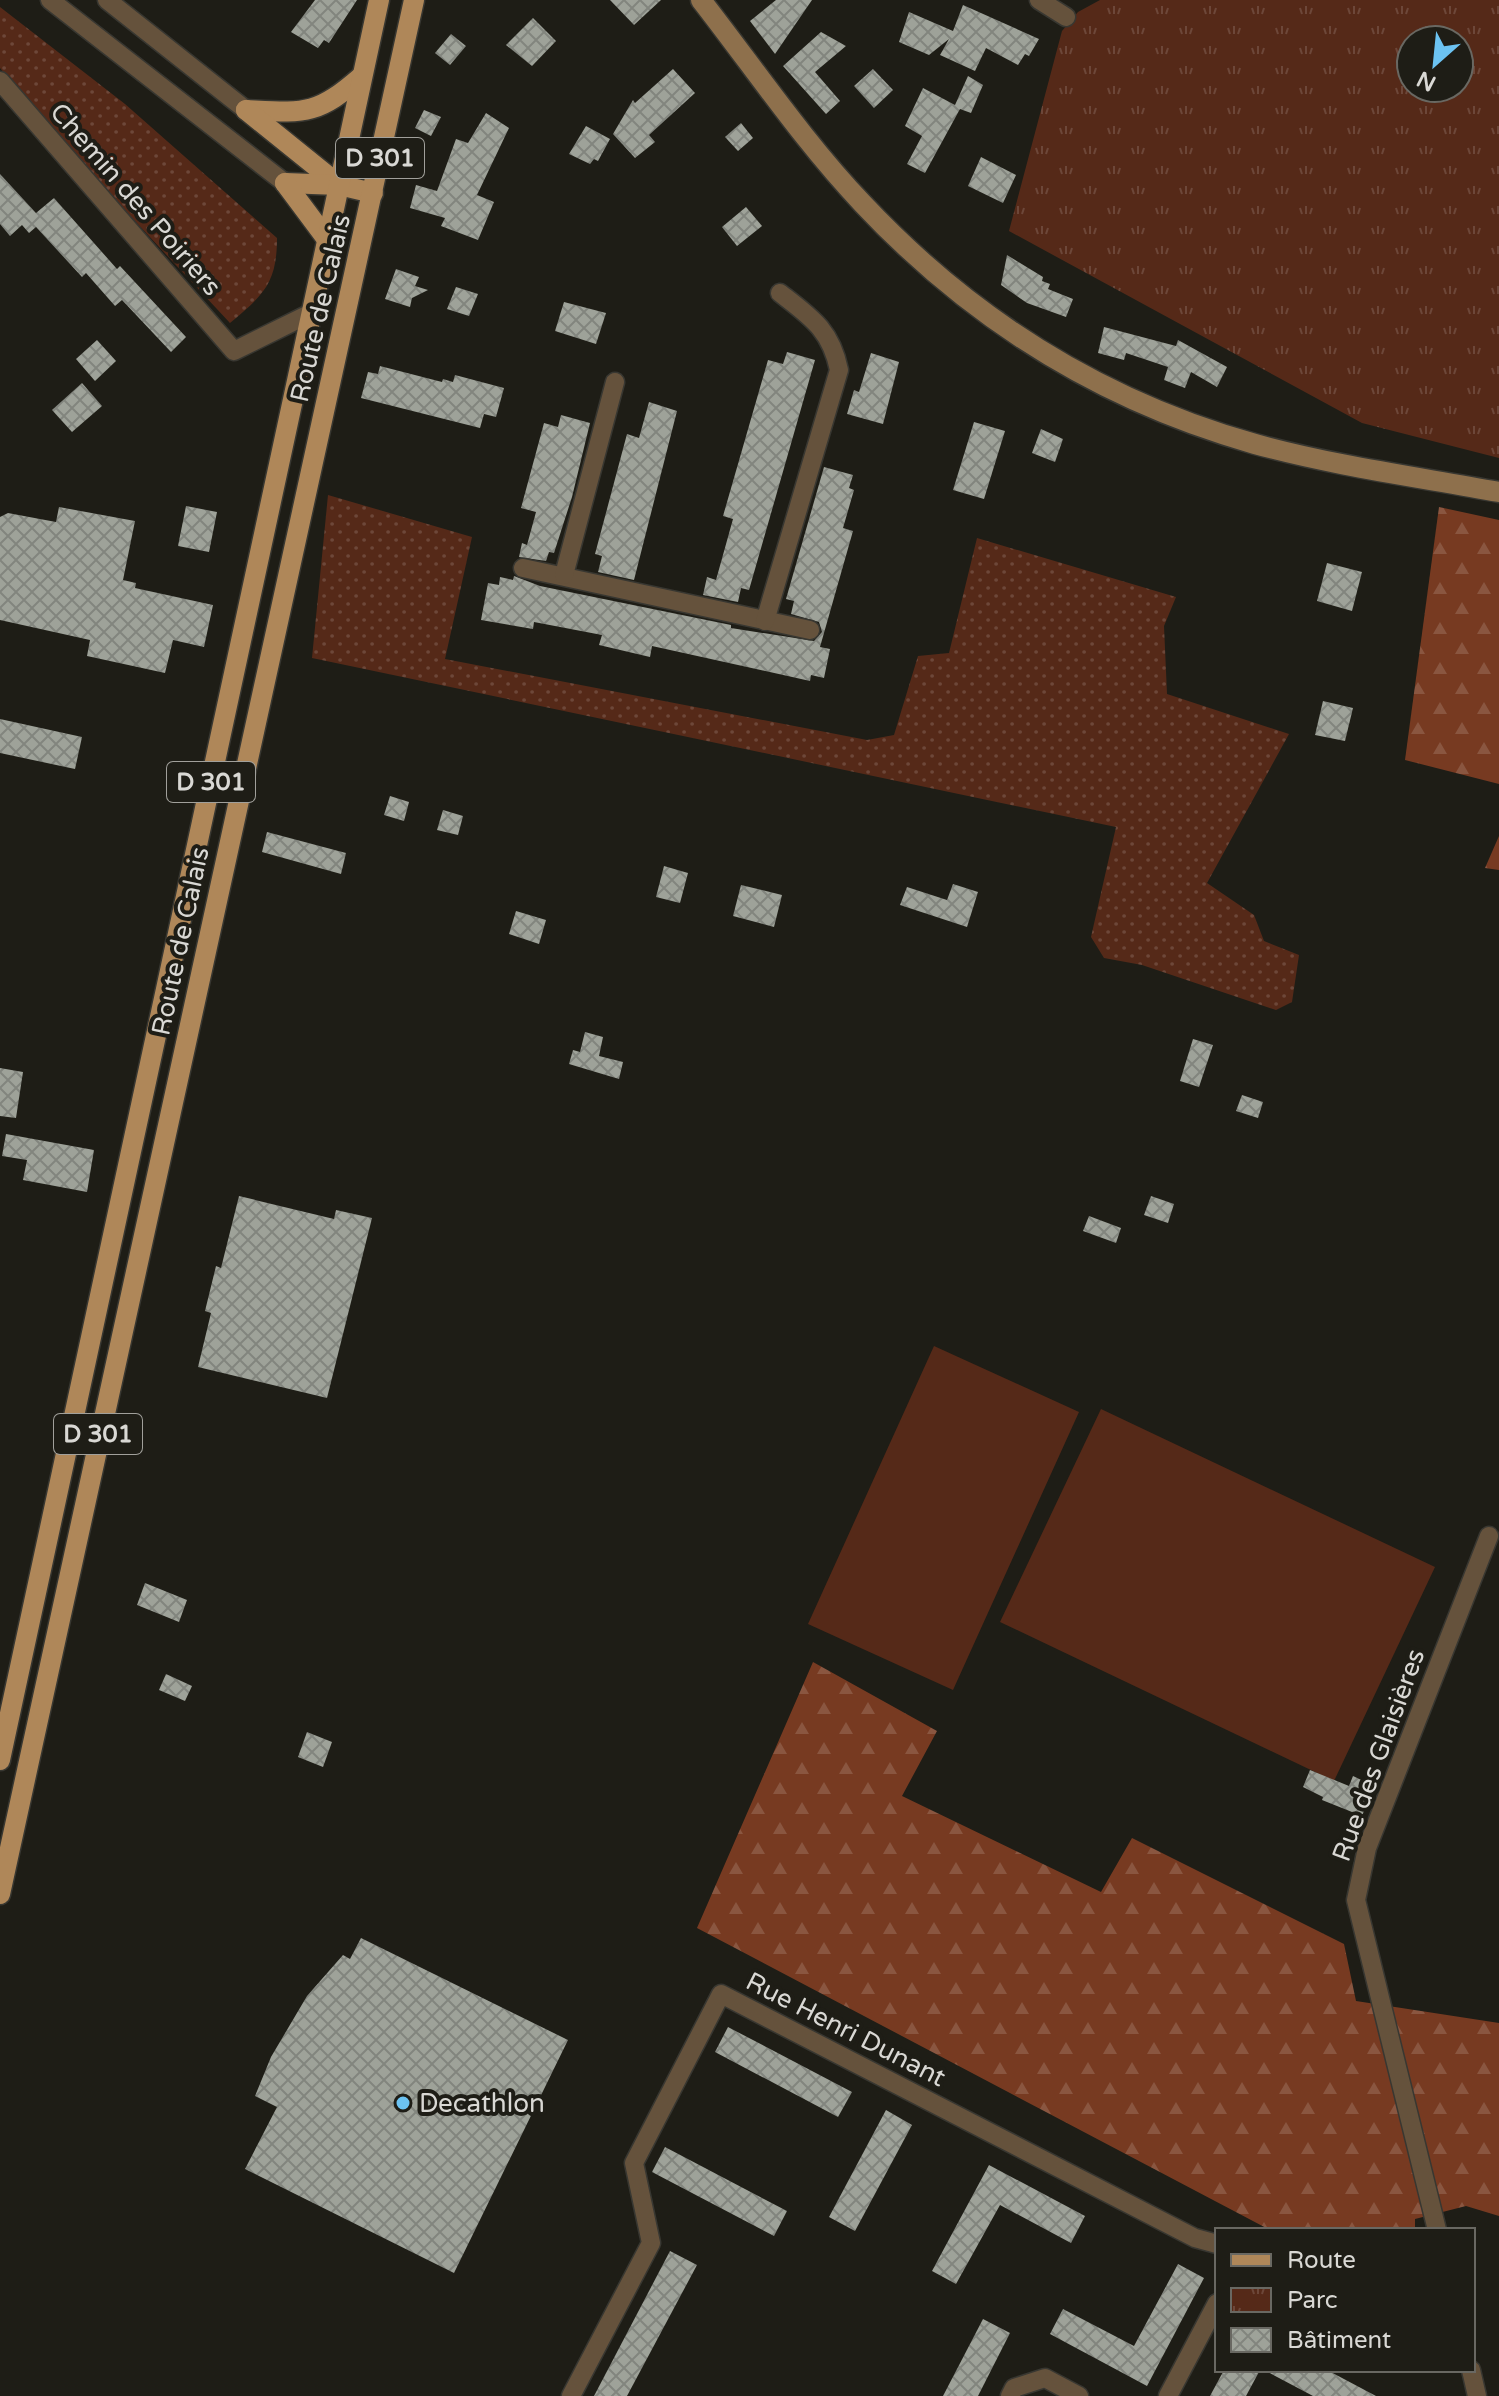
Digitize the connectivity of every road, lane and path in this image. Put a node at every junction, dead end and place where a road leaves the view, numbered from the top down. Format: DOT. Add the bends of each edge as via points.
graph roads {
  1 [pos="50,0"];
  2 [pos="107,0"];
  3 [pos="379,0"];
  4 [pos="414,0"];
  5 [pos="701,0"];
  6 [pos="1039,0"];
  7 [pos="1066,17"];
  8 [pos="362,76"];
  9 [pos="0,81"];
  10 [pos="246,110"];
  11 [pos="285,183"];
  12 [pos="339,185"];
  13 [pos="373,193"];
  14 [pos="326,238"];
  15 [pos="780,293"];
  16 [pos="311,313"];
  17 [pos="615,382"];
  18 [pos="1499,492"];
  19 [pos="523,568"];
  20 [pos="564,575"];
  21 [pos="765,621"];
  22 [pos="810,630"];
  23 [pos="1489,1536"];
  24 [pos="0,1760"];
  25 [pos="0,1894"];
  26 [pos="1437,2228"];
  27 [pos="1215,2243"];
  28 [pos="1215,2307"];
  29 [pos="1471,2372"];
  30 [pos="571,2396"];
  31 [pos="1010,2396"];
  32 [pos="1079,2396"];
  33 [pos="1168,2396"];
  34 [pos="1477,2396"];
  1 -- 11 [label="street"];
  2 -- 10 [label="street"];
  3 -- 8 [label="main road, Route de Calais / D 301"];
  4 -- 13 [label="main road, Route de Calais / D 301"];
  5 -- 18 [label="main road" via="860,202 939,279 1007,332 1076,374 1211,430 1304,456"];
  6 -- 7 [label="street"];
  8 -- 10 [label="main road" via="315,110"];
  8 -- 12 [label="main road, Route de Calais / D 301"];
  9 -- 16 [label="street, Chemin des Poiriers" via="234,351"];
  10 -- 12 [label="main road"];
  11 -- 12 [label="main road"];
  11 -- 14 [label="main road"];
  12 -- 13 [label="main road"];
  12 -- 14 [label="main road, Route de Calais / D 301"];
  13 -- 25 [label="main road, Route de Calais / D 301"];
  14 -- 16 [label="main road, Route de Calais / D 301"];
  15 -- 21 [label="street" via="817,322 834,345 839,370"];
  16 -- 24 [label="main road, Route de Calais / D 301"];
  17 -- 20 [label="street"];
  19 -- 20 [label="street"];
  20 -- 21 [label="street"];
  21 -- 22 [label="street"];
  23 -- 26 [label="street, Rue des Glaisières" via="1367,1848 1356,1900"];
  27 -- 30 [label="street, Rue Henri Dunant" via="1195,2238 721,1994 634,2163 651,2243"];
  28 -- 33 [label="street"];
  29 -- 34 [label="street"];
  31 -- 32 [label="street" via="1014,2388 1045,2378"];
}
